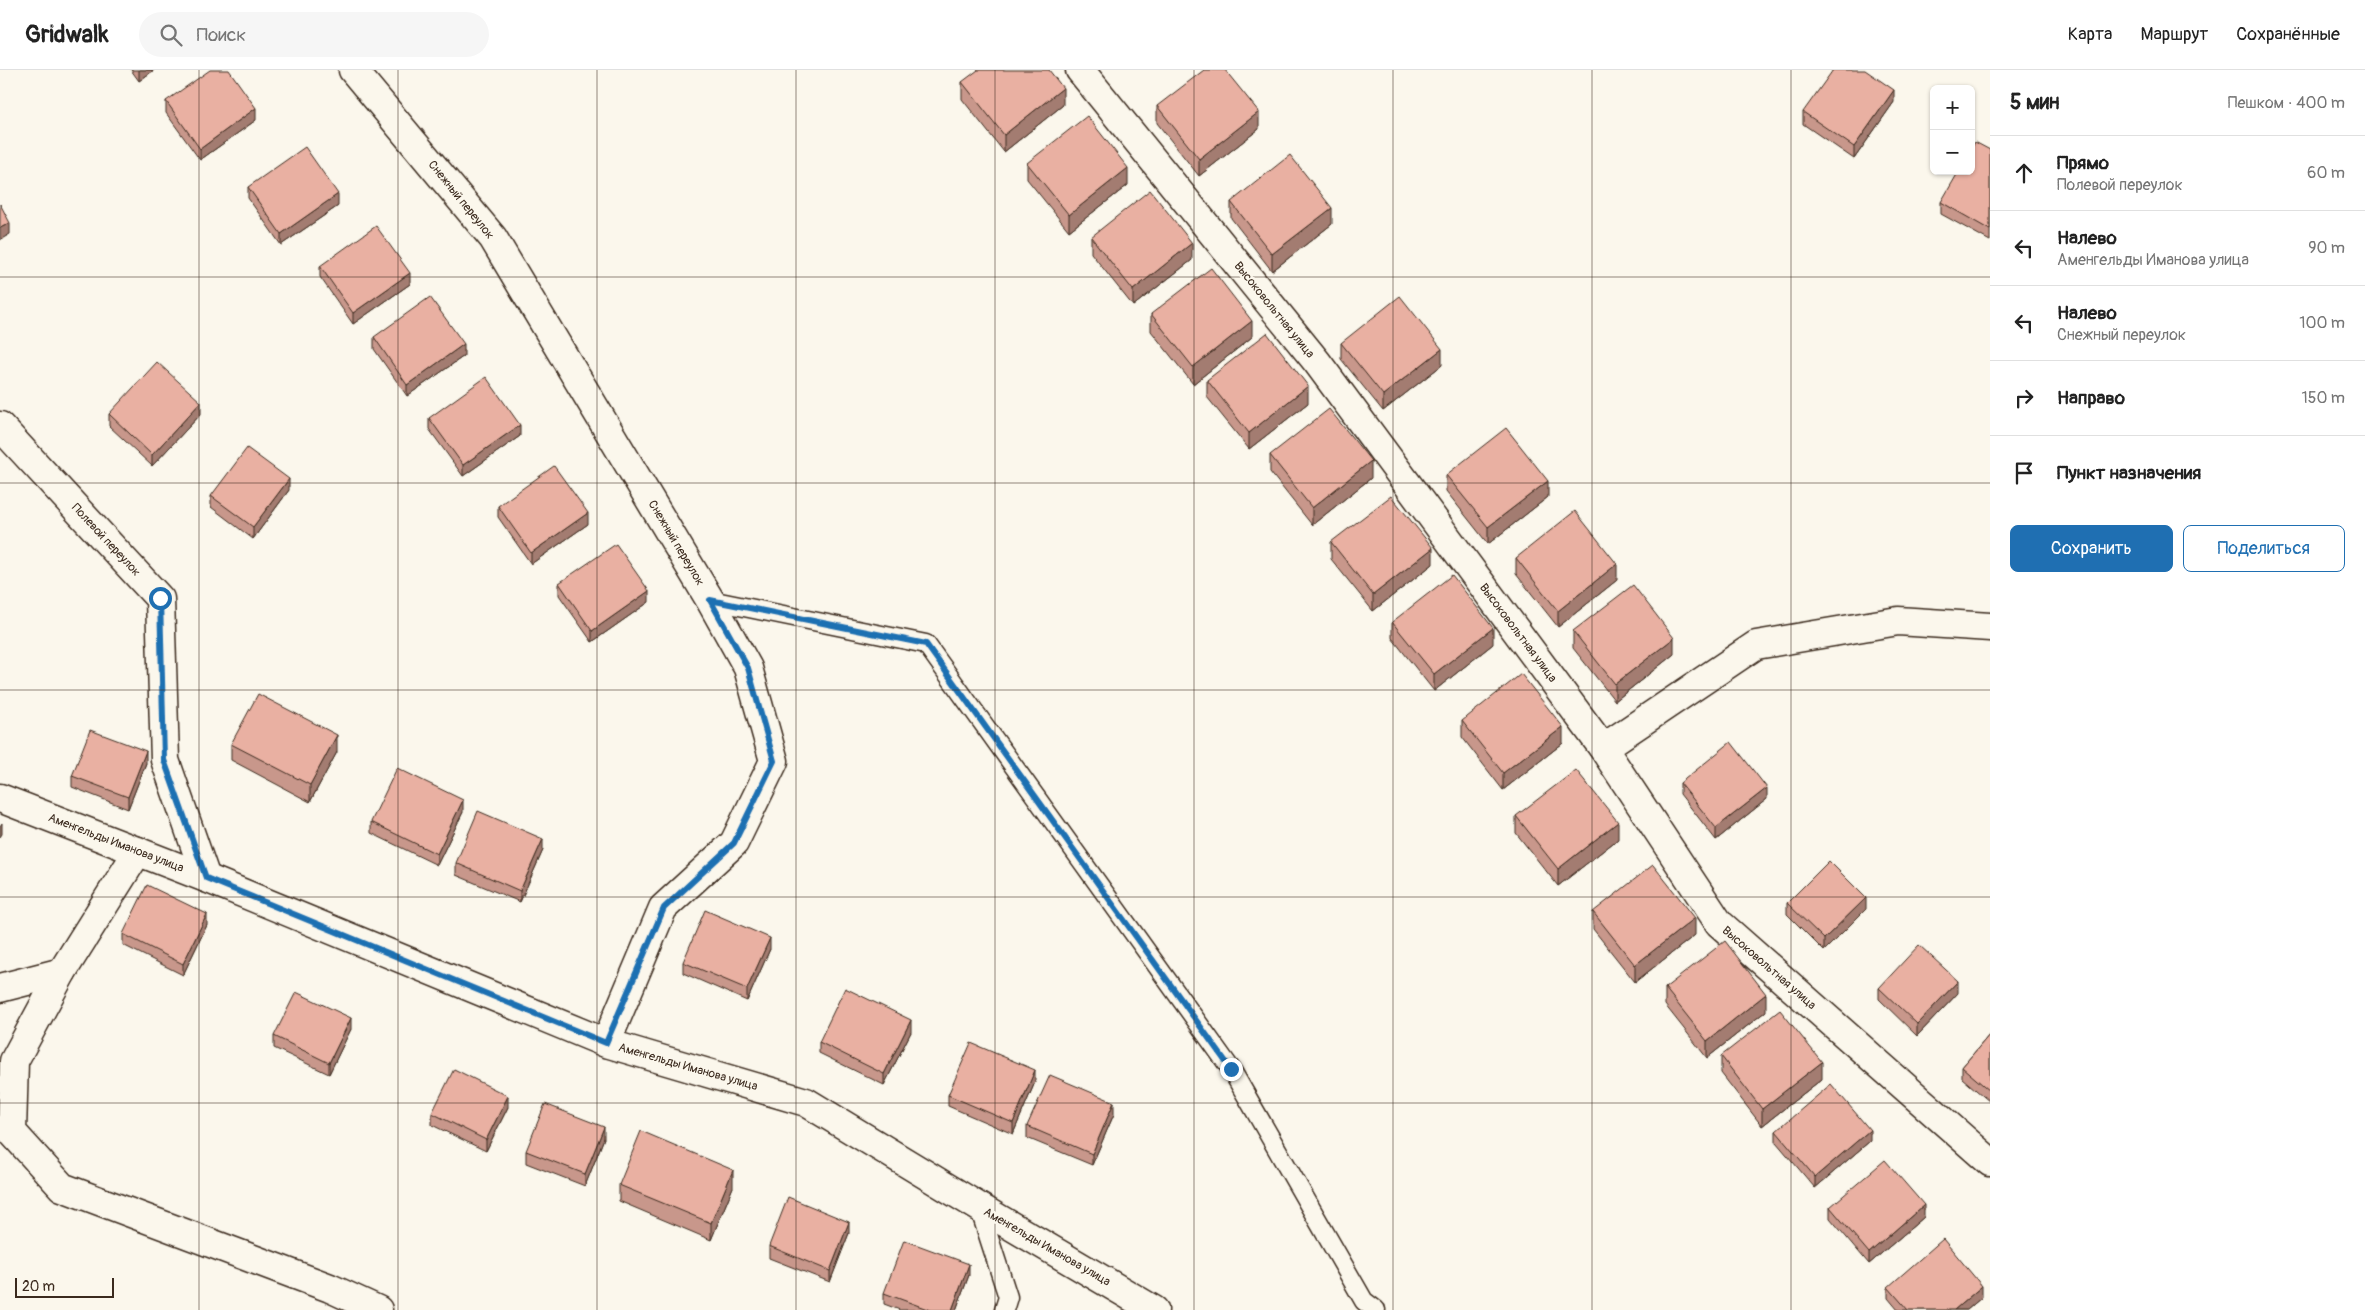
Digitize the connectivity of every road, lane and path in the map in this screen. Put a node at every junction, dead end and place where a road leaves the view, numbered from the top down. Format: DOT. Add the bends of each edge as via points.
graph roads {
  1 [pos="353,70"];
  2 [pos="1080,70"];
  3 [pos="0,426"];
  4 [pos="710,600"];
  5 [pos="1990,627"];
  6 [pos="1603,748"];
  7 [pos="0,798"];
  8 [pos="138,851"];
  9 [pos="206,878"];
  10 [pos="62,972"];
  11 [pos="0,988"];
  12 [pos="606,1043"];
  13 [pos="1990,1162"];
  14 [pos="979,1207"];
  15 [pos="378,1310"];
  16 [pos="1004,1310"];
  17 [pos="1154,1310"];
  18 [pos="1376,1310"];
  1 -- 4 [label="street, Снежный переулок" via="493,238"];
  2 -- 6 [label="street, Высоковольтная улица" via="1317,362"];
  3 -- 9 [label="street, Полевой переулок" via="160,598 164,760"];
  4 -- 12 [label="street, Снежный переулок" via="748,668 774,761 734,843 664,908"];
  4 -- 18 [label="lane" via="926,644 1231,1069 1364,1301"];
  5 -- 6 [label="street" via="1898,621 1756,645"];
  6 -- 13 [label="street, Высоковольтная улица" via="1719,923"];
  7 -- 8 [label="street, Аменгельды Иманова улица"];
  8 -- 9 [label="street, Аменгельды Иманова улица"];
  8 -- 10 [label="street"];
  9 -- 12 [label="street, Аменгельды Иманова улица"];
  10 -- 11 [label="street"];
  10 -- 15 [label="street" via="14,1061 12,1132 62,1187 330,1288"];
  12 -- 14 [label="street, Аменгельды Иманова улица" via="806,1102"];
  14 -- 16 [label="lane" via="1008,1298"];
  14 -- 17 [label="street, Аменгельды Иманова улица"];
}
